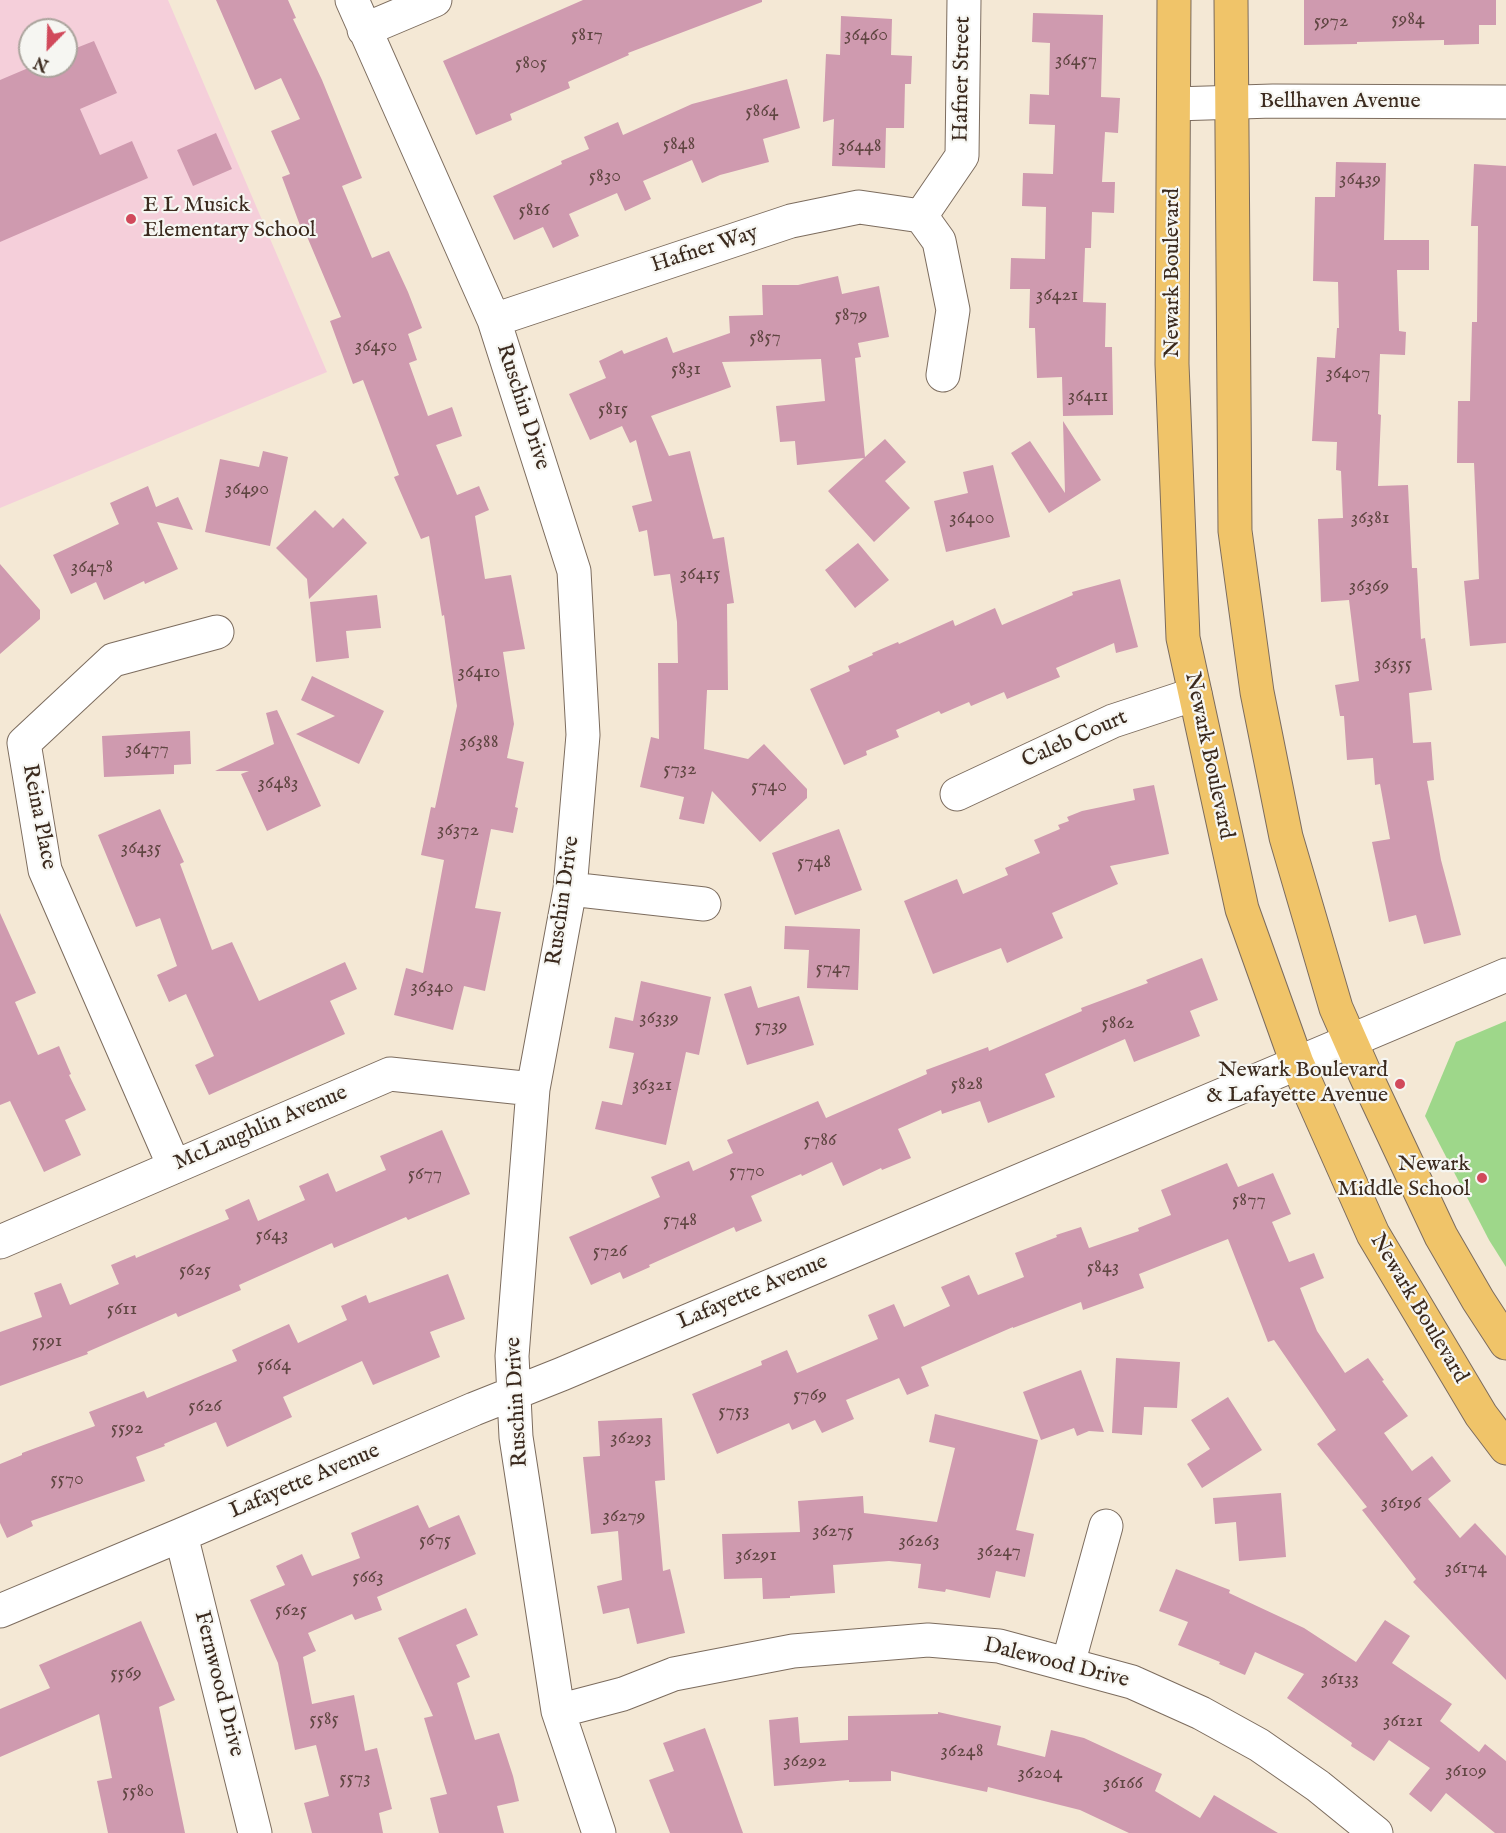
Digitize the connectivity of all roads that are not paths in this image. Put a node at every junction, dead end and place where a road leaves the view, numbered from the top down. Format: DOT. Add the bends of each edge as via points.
graph roads {
  1 [pos="352,0"];
  2 [pos="435,0"];
  3 [pos="964,0"];
  4 [pos="1174,0"];
  5 [pos="1231,0"];
  6 [pos="364,30"];
  7 [pos="1506,102"];
  8 [pos="1174,104"];
  9 [pos="1232,104"];
  10 [pos="921,216"];
  11 [pos="494,320"];
  12 [pos="944,375"];
  13 [pos="218,632"];
  14 [pos="1195,694"];
  15 [pos="957,794"];
  16 [pos="570,889"];
  17 [pos="704,904"];
  18 [pos="1506,975"];
  19 [pos="1351,1041"];
  20 [pos="1297,1063"];
  21 [pos="533,1089"];
  22 [pos="174,1166"];
  23 [pos="0,1242"];
  24 [pos="1506,1343"];
  25 [pos="513,1393"];
  26 [pos="1506,1448"];
  27 [pos="1106,1526"];
  28 [pos="182,1535"];
  29 [pos="0,1611"];
  30 [pos="1068,1664"];
  31 [pos="558,1711"];
  32 [pos="255,1833"];
  33 [pos="599,1833"];
  34 [pos="1376,1833"];
  1 -- 6 [label="street, Ruschin Drive"];
  2 -- 6 [label="street"];
  3 -- 10 [label="street, Hafner Street" via="962,156"];
  4 -- 8 [label="main road, Newark Boulevard"];
  5 -- 9 [label="main road"];
  6 -- 11 [label="street, Ruschin Drive"];
  7 -- 9 [label="street, Bellhaven Avenue"];
  8 -- 9 [label="street, Bellhaven Avenue"];
  8 -- 14 [label="main road, Newark Boulevard" via="1172,364 1183,638"];
  9 -- 19 [label="main road" via="1235,531 1257,692 1286,837 1336,1008"];
  10 -- 11 [label="street, Hafner Way" via="859,207 791,221"];
  10 -- 12 [label="street" via="939,241 953,310"];
  11 -- 16 [label="street, Ruschin Drive" via="574,571 583,735"];
  13 -- 22 [label="street, Reina Place" via="113,660 24,743 45,870"];
  14 -- 15 [label="street, Caleb Court" via="1113,720"];
  14 -- 20 [label="main road, Newark Boulevard" via="1242,909"];
  16 -- 17 [label="street"];
  16 -- 21 [label="street, Ruschin Drive"];
  18 -- 19 [label="street, Lafayette Avenue"];
  19 -- 20 [label="street, Lafayette Avenue"];
  19 -- 24 [label="main road" via="1441,1236"];
  20 -- 25 [label="street, Lafayette Avenue"];
  20 -- 26 [label="main road, Newark Boulevard" via="1373,1234 1481,1415"];
  21 -- 22 [label="street, McLaughlin Avenue" via="390,1074"];
  21 -- 25 [label="street, Ruschin Drive" via="512,1356"];
  22 -- 23 [label="street, McLaughlin Avenue"];
  25 -- 28 [label="street, Lafayette Avenue"];
  25 -- 31 [label="street, Ruschin Drive" via="516,1437"];
  27 -- 30 [label="street"];
  28 -- 29 [label="street, Lafayette Avenue"];
  28 -- 32 [label="street, Fernwood Drive"];
  30 -- 31 [label="street, Dalewood Drive" via="999,1646 928,1640 793,1651 674,1674 623,1694"];
  30 -- 34 [label="street, Dalewood Drive" via="1132,1682 1201,1713 1259,1745"];
  31 -- 33 [label="street, Ruschin Drive"];
}
